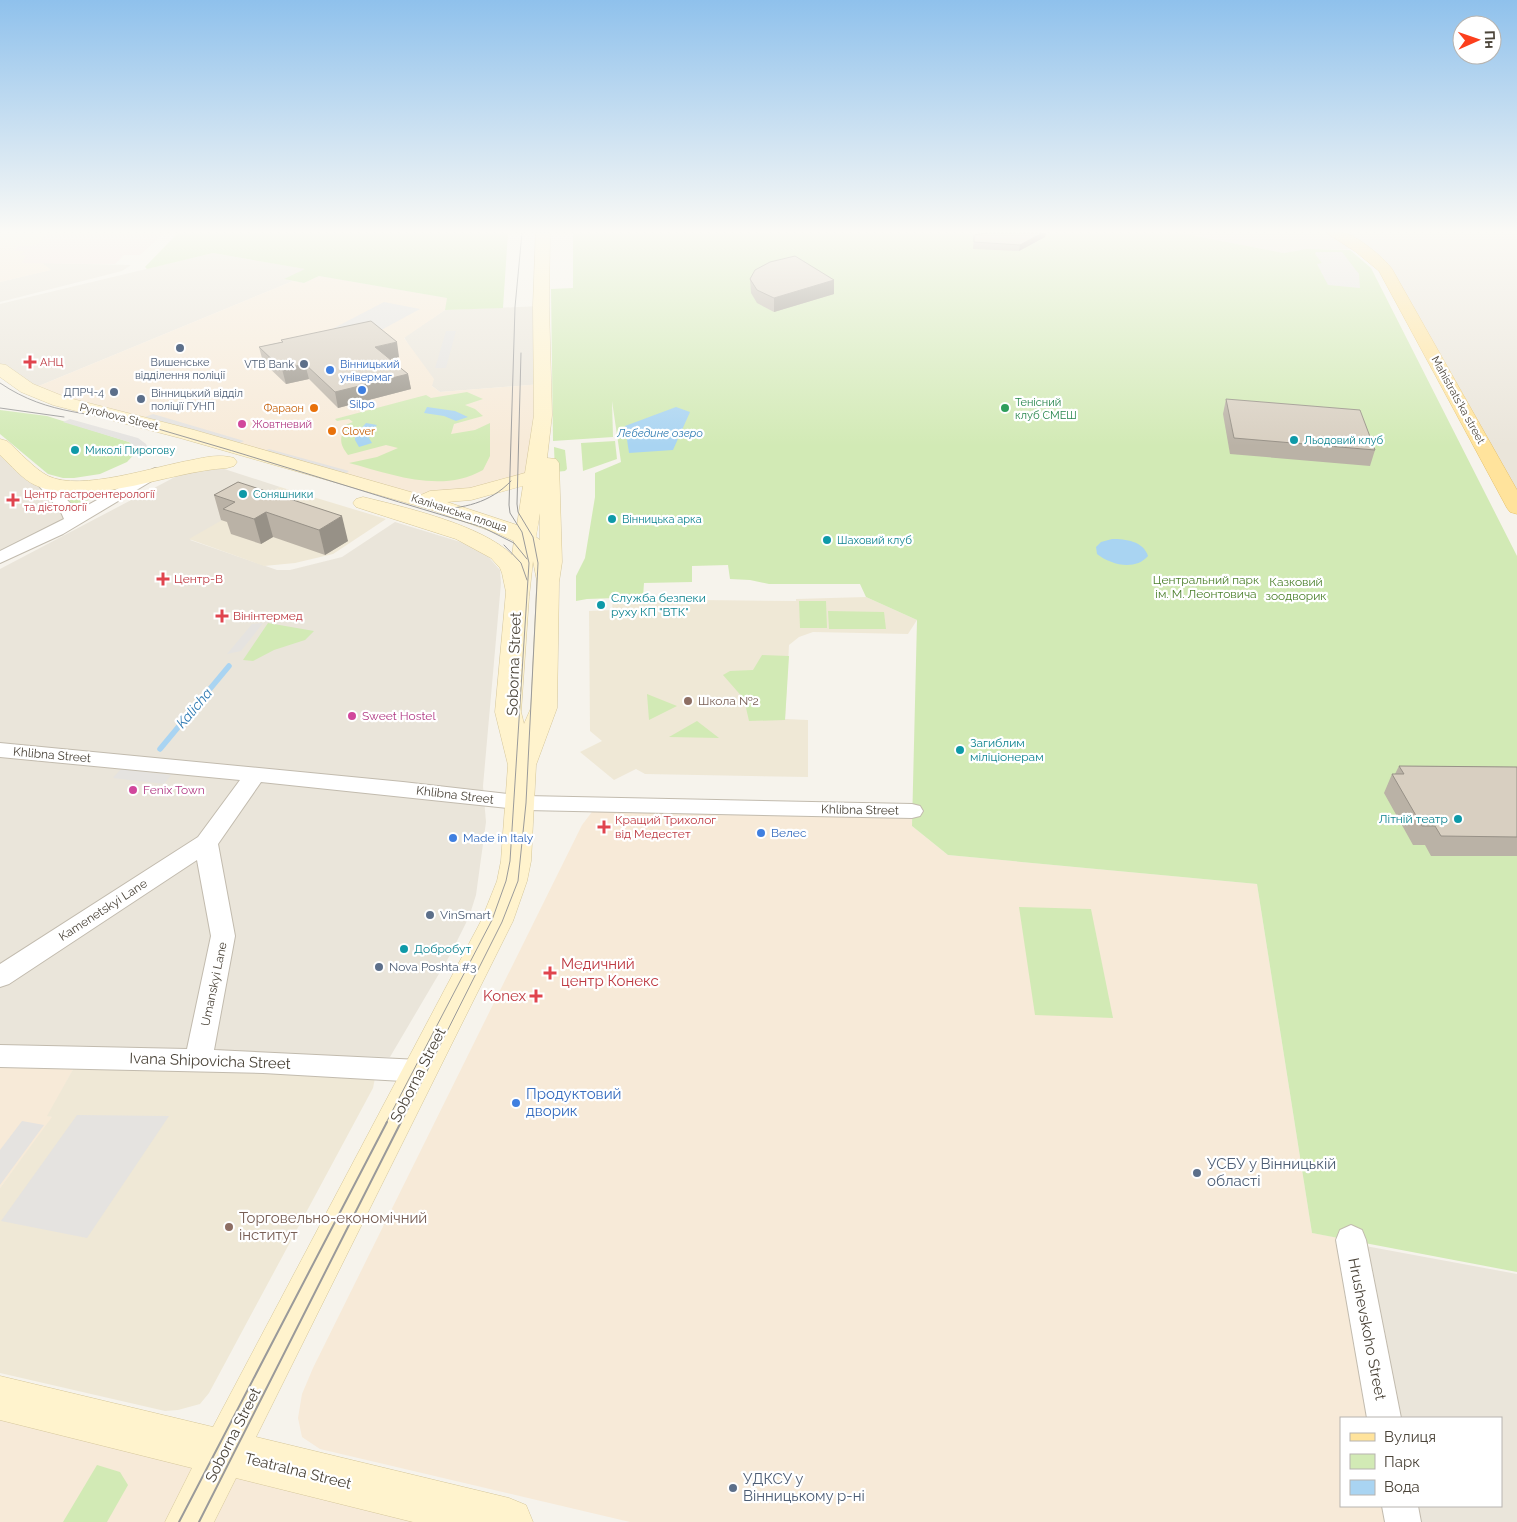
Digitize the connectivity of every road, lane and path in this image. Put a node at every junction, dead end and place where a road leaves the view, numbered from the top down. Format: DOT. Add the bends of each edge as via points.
graph roads {
  1 [pos="542,304"];
  2 [pos="1404,304"];
  3 [pos="0,369"];
  4 [pos="542,415"];
  5 [pos="0,445"];
  6 [pos="177,445"];
  7 [pos="227,462"];
  8 [pos="155,474"];
  9 [pos="535,476"];
  10 [pos="42,480"];
  11 [pos="121,482"];
  12 [pos="402,505"];
  13 [pos="1517,508"];
  14 [pos="550,516"];
  15 [pos="66,521"];
  16 [pos="452,531"];
  17 [pos="522,534"];
  18 [pos="0,558"];
  19 [pos="548,581"];
  20 [pos="516,596"];
  21 [pos="0,750"];
  22 [pos="522,765"];
  23 [pos="255,775"];
  24 [pos="520,802"];
  25 [pos="912,811"];
  26 [pos="206,843"];
  27 [pos="0,977"];
  28 [pos="0,1056"];
  29 [pos="198,1060"];
  30 [pos="420,1070"];
  31 [pos="1351,1240"];
  32 [pos="0,1398"];
  33 [pos="1384,1417"];
  34 [pos="224,1453"];
  35 [pos="1400,1507"];
  36 [pos="189,1522"];
  37 [pos="509,1522"];
  38 [pos="1403,1522"];
  1 -- 4 [label="main road"];
  2 -- 13 [label="main road, Mahistrats'ka street"];
  3 -- 6 [label="main road, Pyrohova Street" via="42,396 125,419 141,431"];
  4 -- 9 [label="main road"];
  4 -- 14 [label="main road, Калічанська площа" via="549,443"];
  5 -- 10 [label="main road"];
  6 -- 7 [label="main road"];
  6 -- 8 [label="main road" via="180,460"];
  6 -- 11 [label="main road"];
  6 -- 12 [label="main road" via="217,442"];
  7 -- 8 [label="main road" via="200,463"];
  7 -- 12 [label="main road"];
  8 -- 11 [label="main road"];
  8 -- 15 [label="street"];
  9 -- 12 [label="main road, Калічанська площа" via="471,494"];
  9 -- 17 [label="main road, Калічанська площа"];
  10 -- 11 [label="main road" via="72,486"];
  10 -- 15 [label="street" via="68,511"];
  11 -- 15 [label="street"];
  12 -- 16 [label="main road, Калічанська площа"];
  12 -- 17 [label="main road, Калічанська площа"];
  14 -- 17 [label="main road, Калічанська площа"];
  14 -- 19 [label="main road, Калічанська площа"];
  15 -- 18 [label="street"];
  16 -- 17 [label="main road, Калічанська площа"];
  16 -- 20 [label="main road, Калічанська площа" via="484,545 508,562 514,572"];
  17 -- 19 [label="main road, Калічанська площа" via="546,562"];
  17 -- 20 [label="main road, Калічанська площа"];
  19 -- 22 [label="main road, Калічанська площа" via="544,708"];
  20 -- 22 [label="main road, Soborna Street" via="508,712"];
  21 -- 23 [label="street, Khlibna Street"];
  22 -- 24 [label="main road, Soborna Street"];
  23 -- 24 [label="street, Khlibna Street"];
  23 -- 26 [label="street"];
  24 -- 25 [label="street, Khlibna Street"];
  24 -- 30 [label="main road, Soborna Street" via="516,861 506,900"];
  26 -- 27 [label="street, Kamenetskyi Lane"];
  26 -- 29 [label="street, Umanskyi Lane" via="224,936"];
  28 -- 29 [label="street, Ivana Shipovicha Street"];
  29 -- 30 [label="street, Ivana Shipovicha Street"];
  30 -- 34 [label="main road, Soborna Street"];
  31 -- 33 [label="street, Hrushevskoho Street"];
  32 -- 34 [label="main road, Teatralna Street"];
  34 -- 36 [label="main road, Soborna Street"];
  34 -- 37 [label="main road, Teatralna Street"];
  35 -- 38 [label="street"];
}
